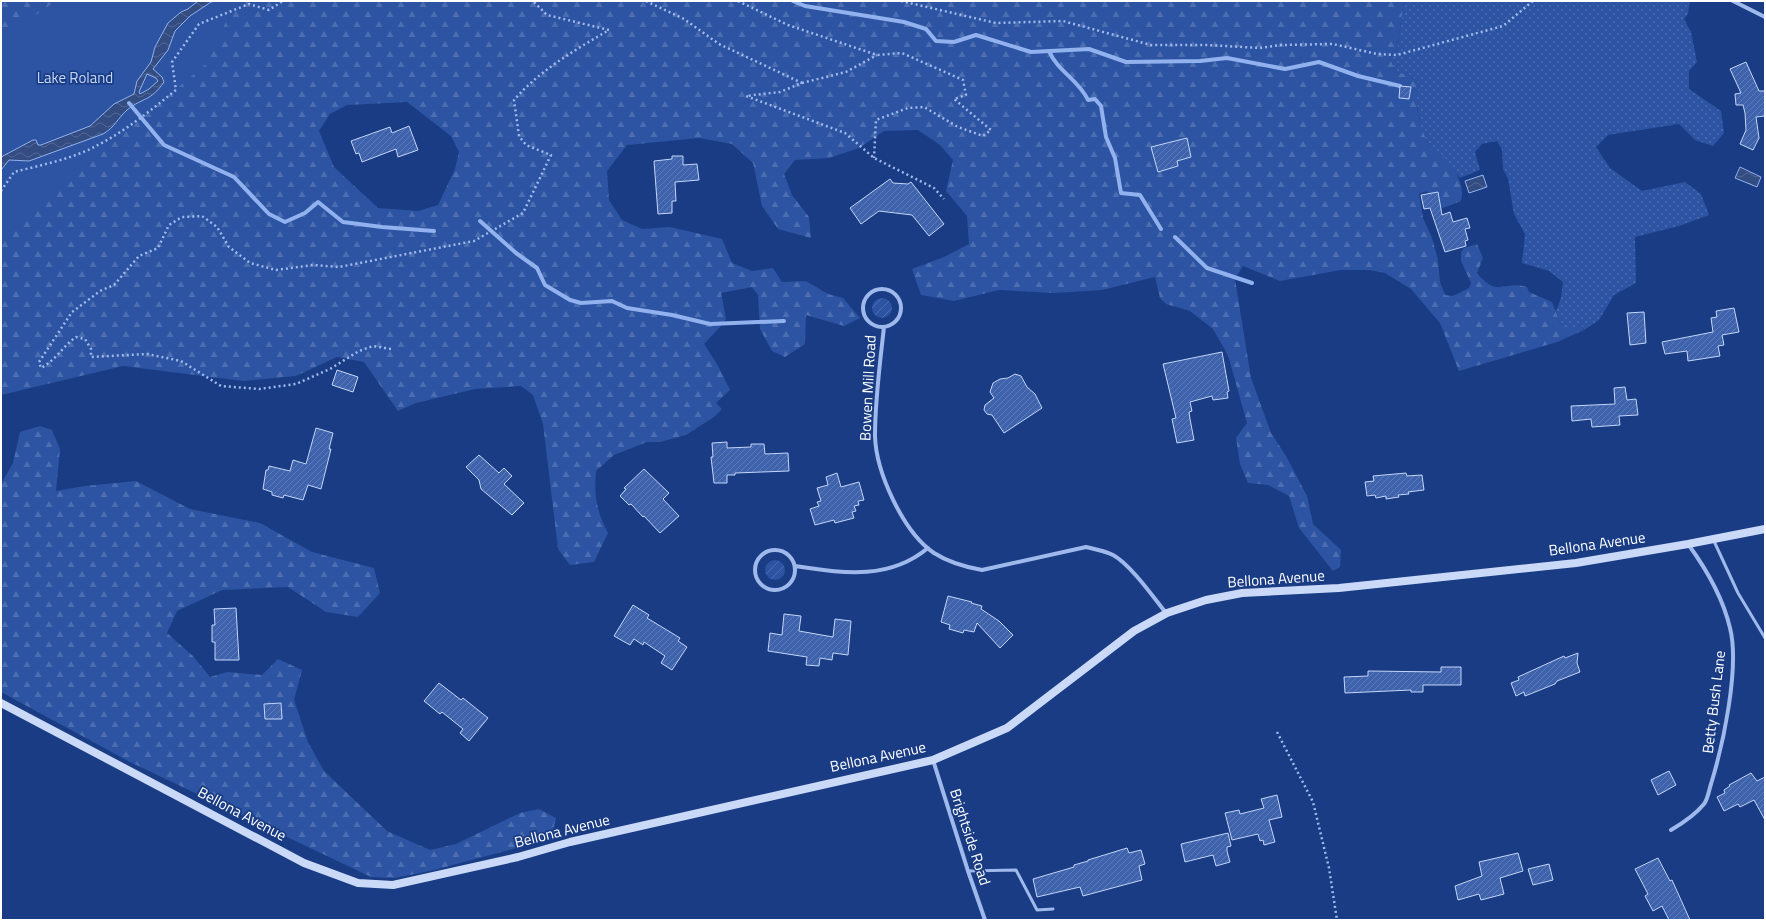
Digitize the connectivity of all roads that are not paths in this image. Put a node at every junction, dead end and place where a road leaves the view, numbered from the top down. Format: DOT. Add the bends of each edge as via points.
graph roads {
  1 [pos="1733,1"];
  2 [pos="1765,17"];
  3 [pos="884,326"];
  4 [pos="1765,529"];
  5 [pos="1713,539"];
  6 [pos="1688,544"];
  7 [pos="928,548"];
  8 [pos="795,566"];
  9 [pos="1167,613"];
  10 [pos="1765,638"];
  11 [pos="1,703"];
  12 [pos="933,760"];
  13 [pos="1671,830"];
  14 [pos="968,871"];
  15 [pos="1053,909"];
  16 [pos="986,920"];
  1 -- 2 [label="street"];
  3 -- 3 [label="street, Bowen Mill Road" via="897,320 901,304 893,292 878,289 867,296 864,312 869,321 876,326"];
  3 -- 7 [label="street, Bowen Mill Road" via="875,437 879,464 889,492 904,518 919,540"];
  4 -- 5 [label="main road, Bellona Avenue"];
  5 -- 6 [label="main road, Bellona Avenue"];
  5 -- 10 [label="lane" via="1738,593"];
  6 -- 9 [label="main road, Bellona Avenue" via="1576,563 1489,573 1339,588 1242,593 1206,600"];
  6 -- 13 [label="street, Betty Bush Lane" via="1723,604 1733,645 1733,666 1718,762 1705,803"];
  7 -- 8 [label="street" via="903,564 879,571 826,570"];
  7 -- 9 [label="street, Bowen Mill Road" via="949,561 982,570 1086,547 1100,550 1114,556 1126,566"];
  8 -- 8 [label="street" via="786,553 772,550 759,558 756,574 765,586 779,589 792,579"];
  9 -- 12 [label="main road, Bellona Avenue" via="1134,631 1007,728"];
  11 -- 12 [label="main road, Bellona Avenue" via="304,863 358,883 382,885 409,882 518,857 570,842"];
  12 -- 14 [label="street, Brightside Road"];
  14 -- 15 [label="lane" via="1016,870 1037,910"];
  14 -- 16 [label="street, Brightside Road"];
}
